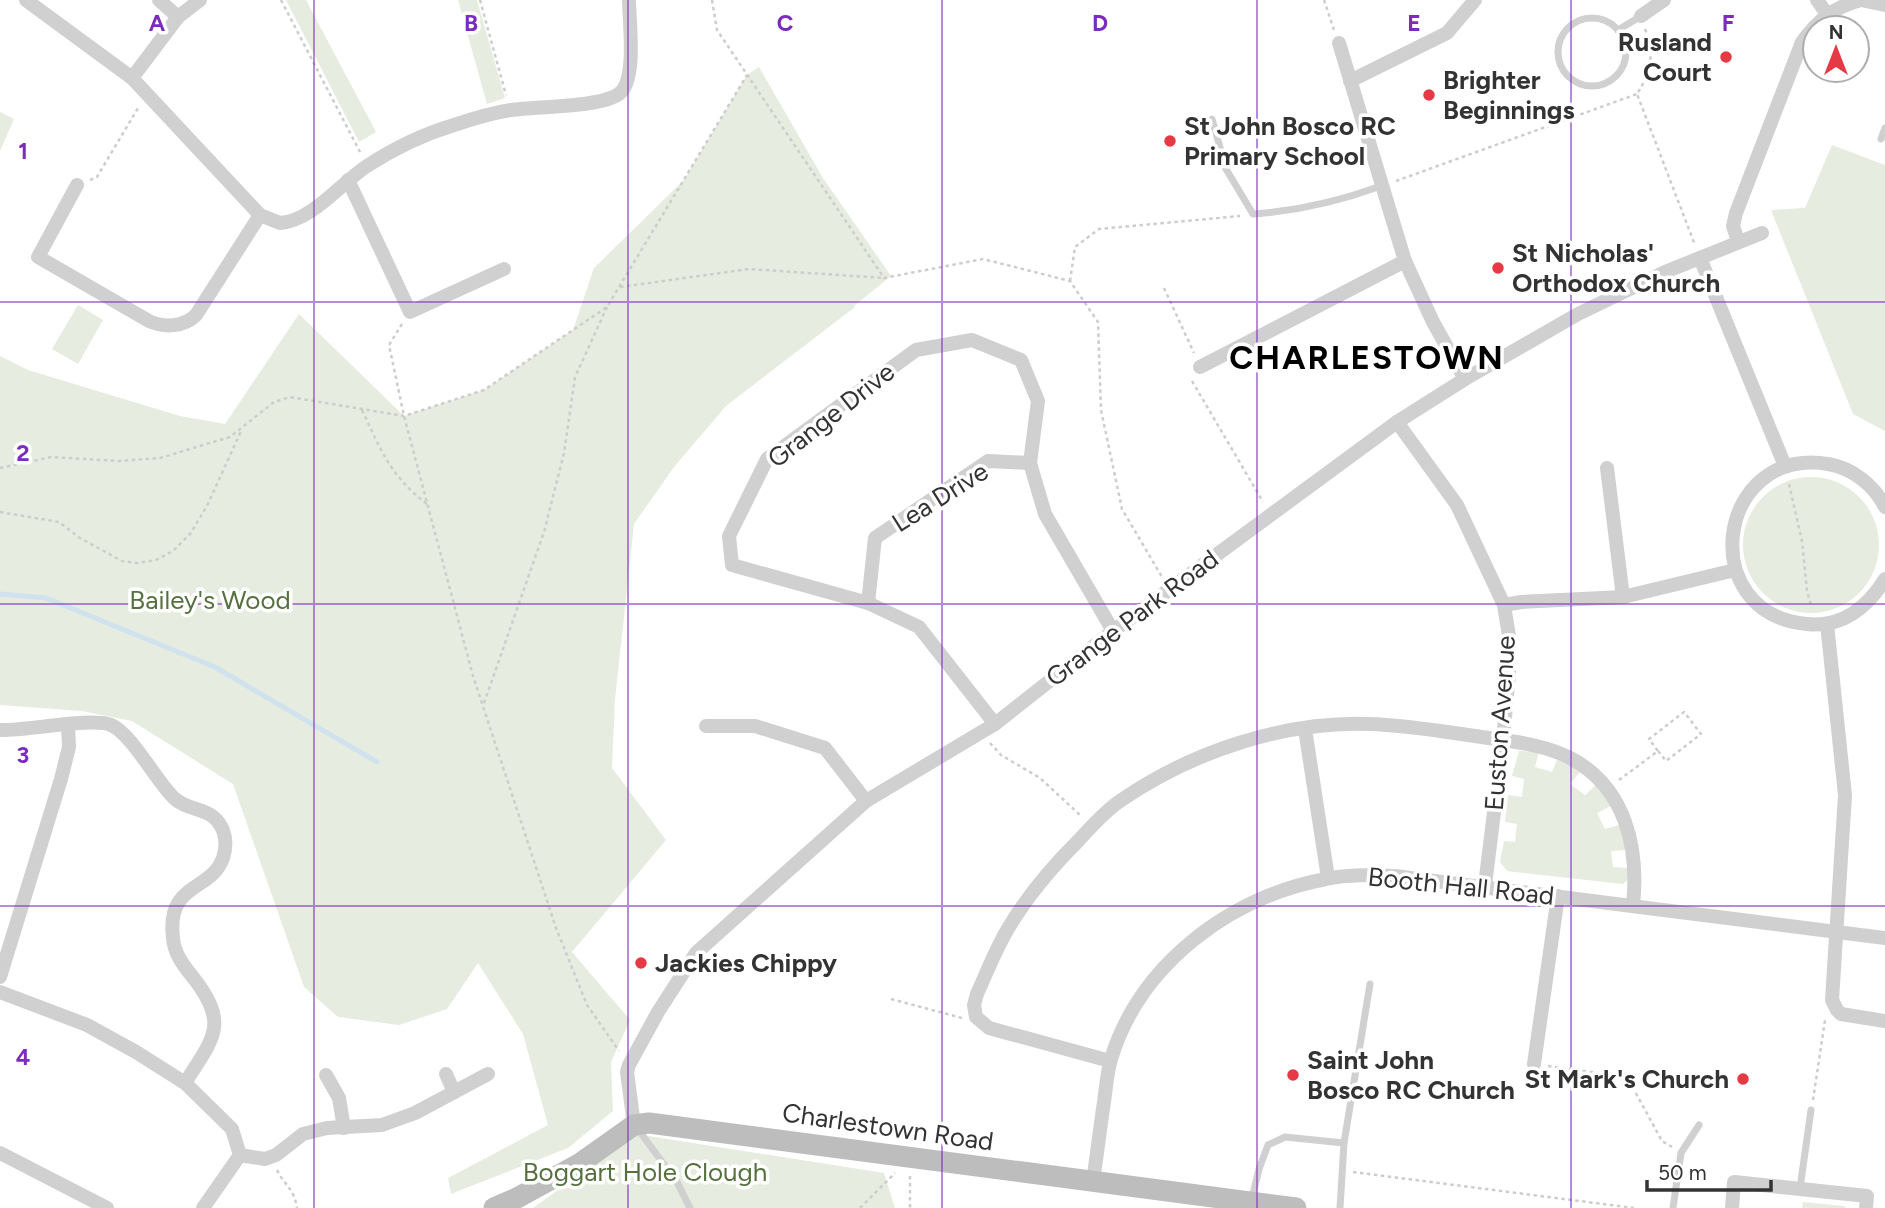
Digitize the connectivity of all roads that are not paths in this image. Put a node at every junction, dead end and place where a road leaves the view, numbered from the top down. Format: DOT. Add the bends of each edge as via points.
graph roads {
  1 [pos="26,0"];
  2 [pos="159,0"];
  3 [pos="200,0"];
  4 [pos="629,0"];
  5 [pos="1475,0"];
  6 [pos="1664,0"];
  7 [pos="1817,0"];
  8 [pos="1861,0"];
  9 [pos="1885,5"];
  10 [pos="1827,14"];
  11 [pos="1640,17"];
  12 [pos="178,18"];
  13 [pos="1618,30"];
  14 [pos="1339,43"];
  15 [pos="1801,45"];
  16 [pos="132,78"];
  17 [pos="1350,81"];
  18 [pos="1212,119"];
  19 [pos="1885,128"];
  20 [pos="1881,139"];
  21 [pos="348,180"];
  22 [pos="77,185"];
  23 [pos="1381,186"];
  24 [pos="260,215"];
  25 [pos="1762,233"];
  26 [pos="1738,242"];
  27 [pos="1700,257"];
  28 [pos="1405,261"];
  29 [pos="504,269"];
  30 [pos="1200,367"];
  31 [pos="1465,379"];
  32 [pos="1397,422"];
  33 [pos="1030,463"];
  34 [pos="1785,466"];
  35 [pos="1607,468"];
  36 [pos="1885,507"];
  37 [pos="1735,570"];
  38 [pos="1885,579"];
  39 [pos="1623,597"];
  40 [pos="867,603"];
  41 [pos="1504,605"];
  42 [pos="1822,624"];
  43 [pos="1113,631"];
  44 [pos="995,724"];
  45 [pos="68,726"];
  46 [pos="706,726"];
  47 [pos="1305,729"];
  48 [pos="0,730"];
  49 [pos="1503,740"];
  50 [pos="866,801"];
  51 [pos="1328,878"];
  52 [pos="1485,885"];
  53 [pos="1558,895"];
  54 [pos="1633,905"];
  55 [pos="1836,932"];
  56 [pos="1885,938"];
  57 [pos="0,977"];
  58 [pos="1370,984"];
  59 [pos="0,992"];
  60 [pos="1885,1021"];
  61 [pos="1110,1061"];
  62 [pos="1534,1065"];
  63 [pos="446,1074"];
  64 [pos="488,1074"];
  65 [pos="327,1075"];
  66 [pos="185,1083"];
  67 [pos="454,1092"];
  68 [pos="1811,1110"];
  69 [pos="634,1125"];
  70 [pos="1699,1125"];
  71 [pos="344,1128"];
  72 [pos="1344,1143"];
  73 [pos="0,1153"];
  74 [pos="240,1155"];
  75 [pos="1093,1181"];
  76 [pos="1800,1189"];
  77 [pos="1251,1202"];
  78 [pos="107,1208"];
  79 [pos="203,1208"];
  80 [pos="494,1208"];
  81 [pos="690,1208"];
  82 [pos="1296,1208"];
  83 [pos="1340,1208"];
  84 [pos="1673,1208"];
  85 [pos="1732,1208"];
  86 [pos="1866,1208"];
  1 -- 16 [label="street"];
  2 -- 12 [label="street"];
  3 -- 12 [label="street"];
  4 -- 21 [label="street" via="630,76 622,92 608,100 510,110 453,125 409,144"];
  5 -- 17 [label="street" via="1447,33"];
  6 -- 11 [label="street"];
  7 -- 10 [label="street"];
  8 -- 9 [label="street"];
  8 -- 10 [label="street"];
  11 -- 13 [label="lane"];
  12 -- 16 [label="street"];
  13 -- 13 [label="lane" via="1626,51 1619,73 1610,81 1588,86 1568,77 1558,57 1568,27 1599,19"];
  14 -- 17 [label="street"];
  15 -- 26 [label="street" via="1735,213"];
  16 -- 24 [label="street"];
  17 -- 23 [label="street"];
  18 -- 23 [label="lane" via="1226,169 1253,214 1281,212"];
  19 -- 20 [label="lane"];
  21 -- 24 [label="street" via="303,217 280,223"];
  21 -- 29 [label="street" via="410,312"];
  22 -- 24 [label="street" via="38,257 161,325 187,322 196,315"];
  23 -- 28 [label="street"];
  25 -- 26 [label="street, Grange Park Road"];
  26 -- 27 [label="street, Grange Park Road"];
  27 -- 31 [label="street, Grange Park Road" via="1578,314"];
  27 -- 34 [label="street"];
  28 -- 30 [label="street"];
  28 -- 31 [label="street"];
  31 -- 32 [label="street, Grange Park Road"];
  32 -- 41 [label="street, Euston Avenue" via="1457,505"];
  32 -- 43 [label="street, Grange Park Road"];
  33 -- 40 [label="street, Lea Drive" via="988,461 875,538"];
  33 -- 40 [label="street, Grange Drive" via="1038,401 1021,360 972,340 916,350 767,458 729,536 732,565"];
  33 -- 43 [label="street, Grange Drive" via="1045,514"];
  34 -- 36 [label="street" via="1815,462 1844,468 1869,485"];
  34 -- 37 [label="street" via="1756,484 1740,507 1732,535"];
  35 -- 39 [label="street"];
  37 -- 39 [label="street"];
  37 -- 42 [label="street" via="1744,588 1775,616 1798,624"];
  38 -- 42 [label="street" via="1862,608"];
  39 -- 41 [label="street"];
  40 -- 44 [label="street, Grange Drive" via="919,627"];
  41 -- 49 [label="street, Euston Avenue" via="1509,673"];
  42 -- 55 [label="street" via="1845,795"];
  43 -- 44 [label="street, Grange Park Road"];
  44 -- 50 [label="street, Grange Park Road"];
  45 -- 48 [label="street"];
  45 -- 57 [label="street" via="69,747 61,779"];
  45 -- 66 [label="street" via="113,726 172,796 190,808 212,814 222,826 226,840 223,860 176,905 172,923 177,953 216,1015 214,1033"];
  46 -- 50 [label="street" via="755,726 825,748"];
  47 -- 49 [label="street" via="1403,726"];
  47 -- 51 [label="street"];
  47 -- 61 [label="street" via="1202,757 1118,802 1040,883 1008,929 977,994 976,1017 989,1028"];
  49 -- 52 [label="street, Euston Avenue"];
  49 -- 54 [label="street" via="1572,759 1608,789 1625,816 1630,836"];
  50 -- 69 [label="street, Grange Park Road" via="696,953 629,1065"];
  51 -- 52 [label="street, Booth Hall Road" via="1395,876"];
  51 -- 61 [label="street, Booth Hall Road" via="1275,892 1216,922 1189,943 1142,995"];
  52 -- 53 [label="street, Booth Hall Road"];
  53 -- 54 [label="street, Booth Hall Road"];
  53 -- 62 [label="street"];
  54 -- 55 [label="street, Booth Hall Road"];
  55 -- 56 [label="street, Booth Hall Road"];
  55 -- 60 [label="street" via="1833,1006 1842,1014"];
  58 -- 72 [label="lane"];
  59 -- 66 [label="street" via="87,1025"];
  61 -- 75 [label="street, Booth Hall Road"];
  63 -- 67 [label="street"];
  64 -- 67 [label="street"];
  65 -- 71 [label="street" via="339,1098"];
  66 -- 74 [label="street" via="232,1129"];
  67 -- 71 [label="street" via="382,1125"];
  68 -- 76 [label="lane"];
  69 -- 75 [label="street, Charlestown Road" via="649,1123"];
  69 -- 80 [label="street" via="579,1164"];
  69 -- 81 [label="lane" via="677,1182"];
  70 -- 84 [label="lane" via="1681,1153"];
  71 -- 74 [label="street" via="303,1134 265,1159"];
  72 -- 77 [label="lane" via="1284,1137 1268,1145"];
  72 -- 83 [label="lane"];
  73 -- 78 [label="street"];
  74 -- 79 [label="street"];
  75 -- 77 [label="street, Charlestown Road"];
  76 -- 85 [label="street" via="1734,1182"];
  76 -- 86 [label="street" via="1867,1196"];
  77 -- 82 [label="street, Charlestown Road"];
}
